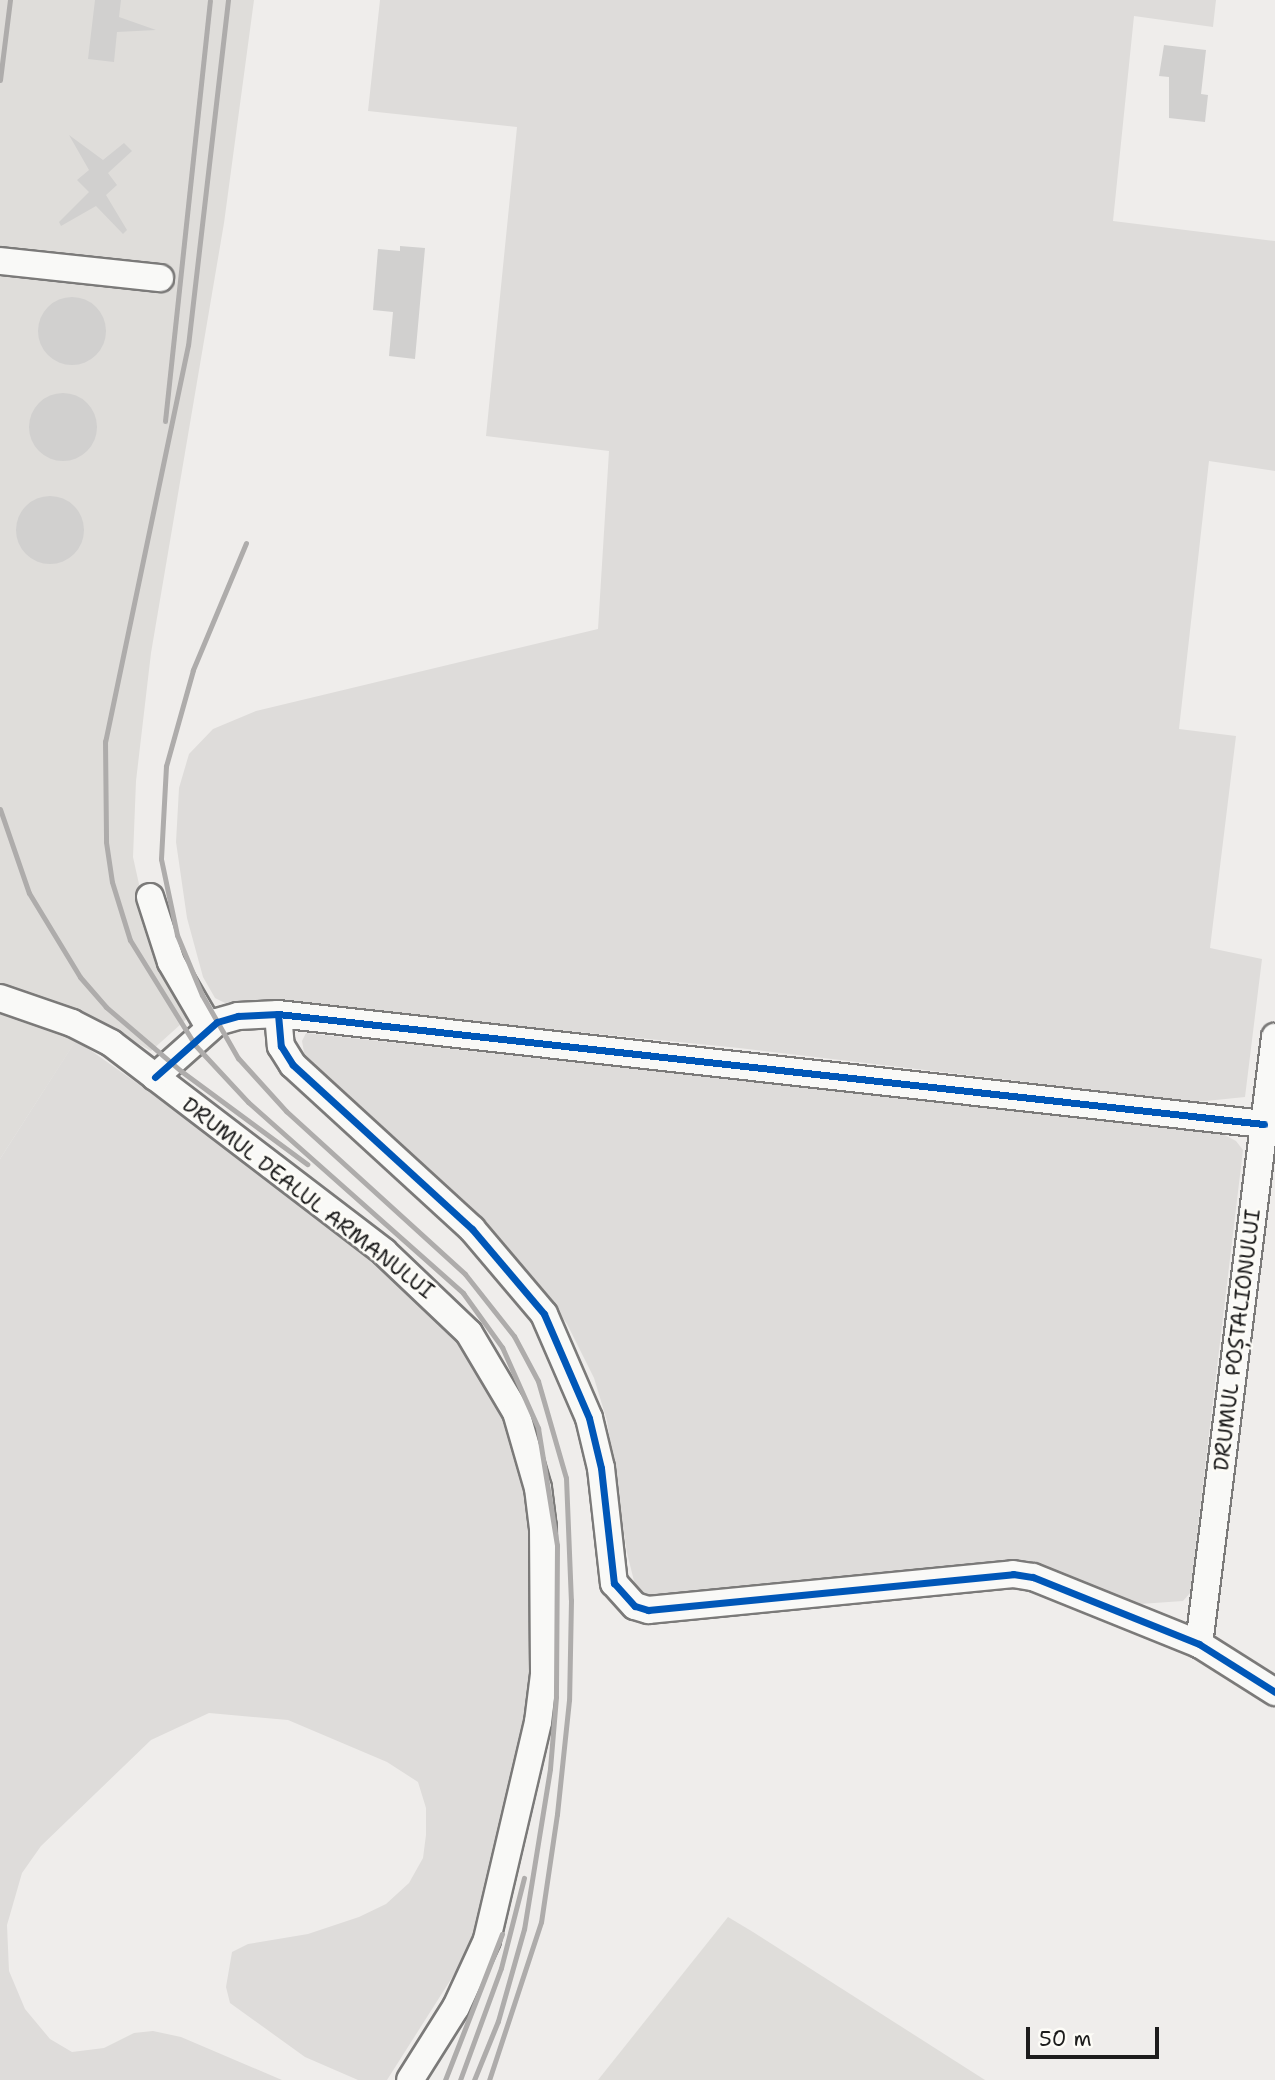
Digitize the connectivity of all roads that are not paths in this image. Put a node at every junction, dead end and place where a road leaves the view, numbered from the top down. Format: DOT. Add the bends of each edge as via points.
graph roads {
  1 [pos="0,261"];
  2 [pos="160,278"];
  3 [pos="150,897"];
  4 [pos="0,998"];
  5 [pos="278,1014"];
  6 [pos="209,1027"];
  7 [pos="1275,1037"];
  8 [pos="155,1077"];
  9 [pos="1264,1124"];
  10 [pos="1199,1644"];
  11 [pos="1275,1692"];
  12 [pos="410,2080"];
  1 -- 2 [label="street"];
  3 -- 6 [label="street" via="171,962"];
  4 -- 8 [label="street, DRUMUL DEALUL ARMANULUI" via="90,1031"];
  5 -- 6 [label="street" via="238,1016"];
  5 -- 9 [label="street"];
  5 -- 10 [label="street" via="281,1046 293,1065 472,1229 544,1314 590,1418 601,1468 614,1583 635,1606 648,1610 1013,1574 1033,1577"];
  6 -- 8 [label="street"];
  7 -- 9 [label="street, DRUMUL POȘTALIONULUI"];
  8 -- 12 [label="street, DRUMUL DEALUL ARMANULUI" via="384,1252 450,1311 492,1365 516,1412 538,1488 545,1585 538,1721 489,1932 456,2007"];
  9 -- 10 [label="street, DRUMUL POȘTALIONULUI"];
  10 -- 11 [label="street"];
}
